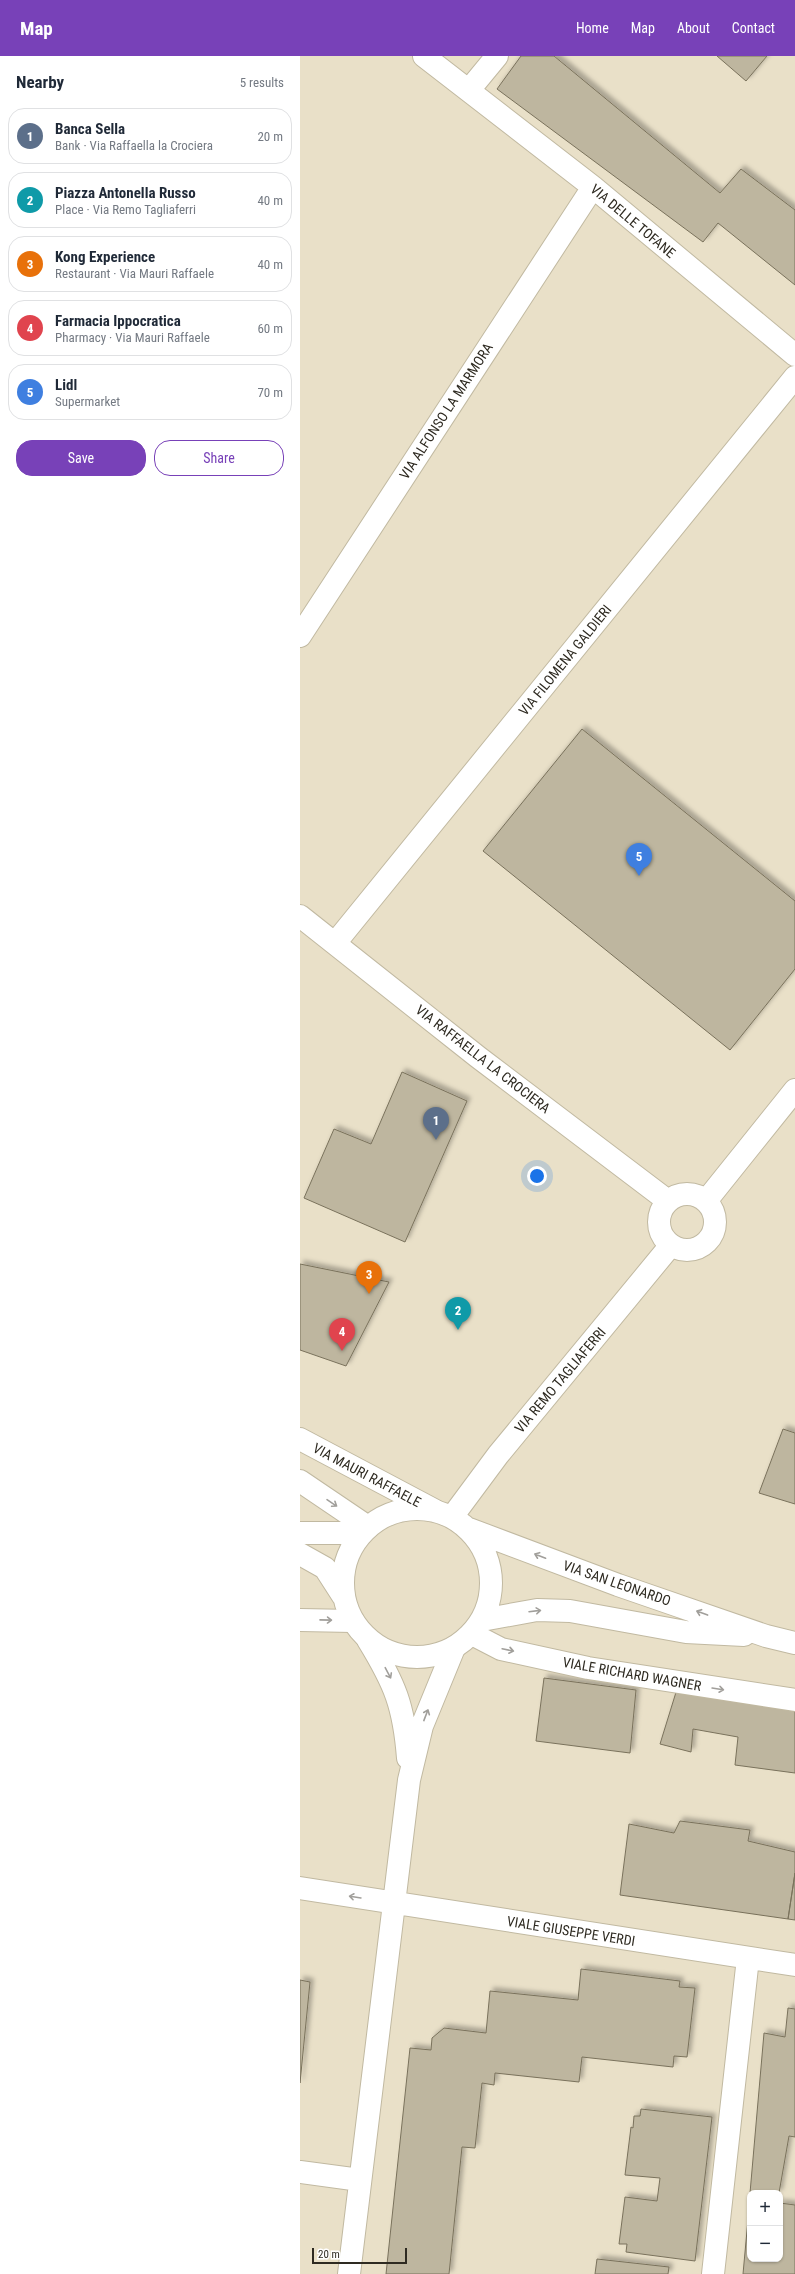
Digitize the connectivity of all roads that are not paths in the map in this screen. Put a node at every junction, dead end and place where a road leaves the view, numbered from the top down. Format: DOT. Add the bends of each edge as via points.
graph roads {
  1 [pos="424,56"];
  2 [pos="497,56"];
  3 [pos="469,90"];
  4 [pos="593,187"];
  5 [pos="795,355"];
  6 [pos="795,377"];
  7 [pos="300,636"];
  8 [pos="300,916"];
  9 [pos="336,942"];
  10 [pos="795,1090"];
  11 [pos="668,1201"];
  12 [pos="706,1201"];
  13 [pos="671,1245"];
  14 [pos="300,1439"];
  15 [pos="300,1481"];
  16 [pos="452,1519"];
  17 [pos="365,1530"];
  18 [pos="300,1533"];
  19 [pos="300,1554"];
  20 [pos="344,1599"];
  21 [pos="300,1620"];
  22 [pos="353,1621"];
  23 [pos="477,1627"];
  24 [pos="766,1636"];
  25 [pos="368,1640"];
  26 [pos="795,1643"];
  27 [pos="454,1648"];
  28 [pos="795,1700"];
  29 [pos="409,1780"];
  30 [pos="300,1888"];
  31 [pos="394,1903"];
  32 [pos="748,1958"];
  33 [pos="795,1965"];
  34 [pos="300,2172"];
  35 [pos="360,2180"];
  36 [pos="349,2274"];
  37 [pos="713,2274"];
  1 -- 3 [label="street, VIA DELLE TOFANE"];
  2 -- 3 [label="street"];
  3 -- 4 [label="street, VIA DELLE TOFANE"];
  4 -- 5 [label="street, VIA DELLE TOFANE"];
  4 -- 7 [label="street, VIA ALFONSO LA MARMORA"];
  6 -- 9 [label="street, VIA FILOMENA GALDIERI"];
  8 -- 9 [label="street, VIA RAFFAELLA LA CROCIERA"];
  9 -- 11 [label="street, VIA RAFFAELLA LA CROCIERA" via="478,1057"];
  10 -- 12 [label="street"];
  11 -- 12 [label="street" via="683,1194 692,1194"];
  11 -- 13 [label="street" via="663,1208 660,1224 663,1235"];
  12 -- 13 [label="street" via="715,1216 716,1224 709,1240 703,1245 687,1250"];
  13 -- 16 [label="street, VIA REMO TAGLIAFERRI" via="498,1455"];
  14 -- 16 [label="street, VIA MAURI RAFFAELE"];
  15 -- 17 [label="street, one-way"];
  16 -- 17 [label="street" via="414,1508 395,1511"];
  16 -- 23 [label="street" via="482,1545 490,1562 490,1602"];
  24 -- 16 [label="street, VIA SAN LEONARDO, one-way" via="618,1585"];
  17 -- 18 [label="street"];
  17 -- 20 [label="street" via="349,1552 344,1567"];
  19 -- 20 [label="street" via="326,1568"];
  20 -- 22 [label="street"];
  21 -- 22 [label="street, one-way"];
  22 -- 25 [label="street"];
  23 -- 24 [label="street, VIA SAN LEONARDO, one-way" via="537,1610 570,1611 686,1632"];
  23 -- 27 [label="street"];
  23 -- 28 [label="street, VIALE RICHARD WAGNER, one-way" via="501,1649 588,1668"];
  24 -- 26 [label="street, VIA SAN LEONARDO"];
  25 -- 27 [label="street" via="388,1652 410,1658 432,1657"];
  25 -- 29 [label="street, one-way" via="390,1676 400,1702 406,1729"];
  29 -- 27 [label="street, one-way" via="422,1726"];
  29 -- 31 [label="street"];
  31 -- 30 [label="street, VIALE GIUSEPPE VERDI, one-way"];
  31 -- 32 [label="street, VIALE GIUSEPPE VERDI"];
  31 -- 35 [label="street"];
  32 -- 33 [label="street, VIALE GIUSEPPE VERDI"];
  32 -- 37 [label="street"];
  34 -- 35 [label="street"];
  35 -- 36 [label="street"];
}
